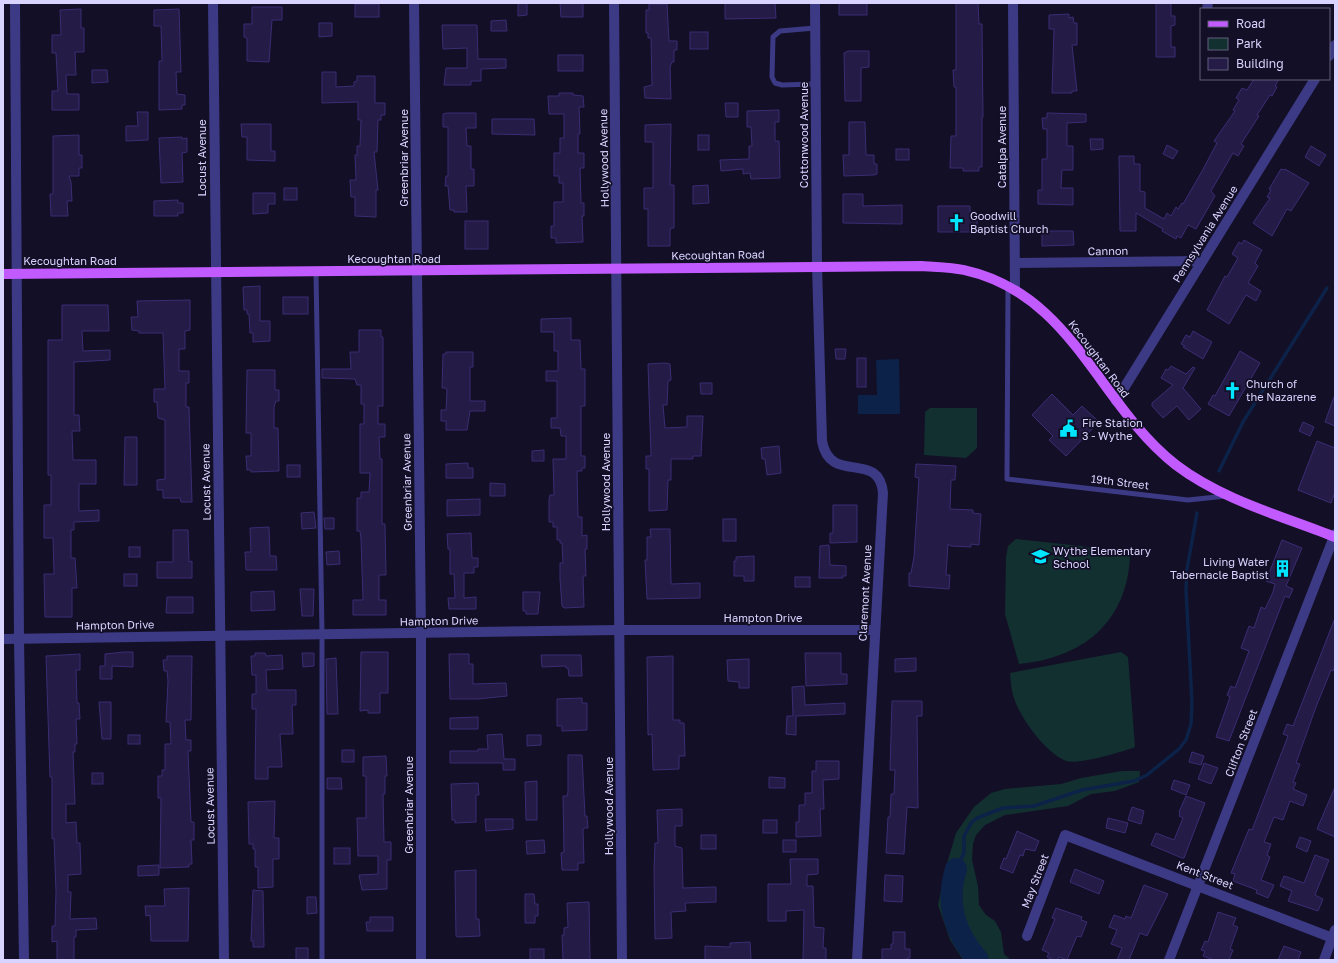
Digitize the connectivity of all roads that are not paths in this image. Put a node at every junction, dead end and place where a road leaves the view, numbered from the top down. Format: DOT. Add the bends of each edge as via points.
graph roads {
  1 [pos="15,3"];
  2 [pos="213,3"];
  3 [pos="414,3"];
  4 [pos="614,3"];
  5 [pos="815,3"];
  6 [pos="1013,3"];
  7 [pos="815,28"];
  8 [pos="1335,45"];
  9 [pos="1330,54"];
  10 [pos="1314,80"];
  11 [pos="816,84"];
  12 [pos="1202,262"];
  13 [pos="1015,264"];
  14 [pos="817,266"];
  15 [pos="617,268"];
  16 [pos="417,271"];
  17 [pos="215,272"];
  18 [pos="316,272"];
  19 [pos="3,274"];
  20 [pos="17,274"];
  21 [pos="1011,289"];
  22 [pos="1116,401"];
  23 [pos="1007,479"];
  24 [pos="1230,496"];
  25 [pos="1335,536"];
  26 [pos="619,630"];
  27 [pos="875,630"];
  28 [pos="421,633"];
  29 [pos="322,634"];
  30 [pos="220,636"];
  31 [pos="3,639"];
  32 [pos="18,639"];
  33 [pos="1066,835"];
  34 [pos="1198,886"];
  35 [pos="1027,936"];
  36 [pos="1334,936"];
  37 [pos="24,960"];
  38 [pos="224,960"];
  39 [pos="322,960"];
  40 [pos="421,960"];
  41 [pos="622,960"];
  42 [pos="857,960"];
  43 [pos="1170,960"];
  44 [pos="1324,960"];
  1 -- 20 [label="street"];
  2 -- 17 [label="street, Locust Avenue"];
  3 -- 16 [label="street, Greenbriar Avenue"];
  4 -- 15 [label="street, Hollywood Avenue"];
  5 -- 7 [label="street, Cottonwood Avenue"];
  6 -- 13 [label="street, Catalpa Avenue"];
  7 -- 11 [label="street, Cottonwood Avenue"];
  7 -- 11 [label="lane" via="780,31 775,34 772,77 775,83 782,85"];
  8 -- 9 [label="street"];
  10 -- 12 [label="street, Pennsylvania Avenue"];
  11 -- 14 [label="street, Cottonwood Avenue"];
  12 -- 13 [label="street, Cannon"];
  12 -- 22 [label="street, Pennsylvania Avenue"];
  13 -- 21 [label="street, Catalpa Avenue"];
  14 -- 15 [label="main road, Kecoughtan Road"];
  14 -- 21 [label="main road, Kecoughtan Road" via="933,267 964,270 990,278"];
  14 -- 27 [label="street, Claremont Avenue" via="823,449 835,464 871,471 883,487"];
  15 -- 16 [label="main road, Kecoughtan Road"];
  15 -- 26 [label="street, Hollywood Avenue"];
  16 -- 18 [label="main road, Kecoughtan Road"];
  16 -- 28 [label="street, Greenbriar Avenue"];
  17 -- 18 [label="main road, Kecoughtan Road"];
  17 -- 20 [label="main road, Kecoughtan Road"];
  17 -- 30 [label="street, Locust Avenue"];
  18 -- 29 [label="lane"];
  19 -- 20 [label="main road, Kecoughtan Road"];
  20 -- 32 [label="street"];
  21 -- 22 [label="main road, Kecoughtan Road" via="1049,316 1065,332"];
  21 -- 23 [label="lane, Catalpa Avenue"];
  22 -- 24 [label="main road, Kecoughtan Road" via="1153,445 1176,465"];
  23 -- 24 [label="lane, 19th Street" via="1188,500"];
  24 -- 25 [label="main road, Kecoughtan Road"];
  25 -- 34 [label="street, Clifton Street"];
  26 -- 27 [label="street, Hampton Drive"];
  26 -- 28 [label="street, Hampton Drive"];
  26 -- 41 [label="street, Hollywood Avenue"];
  27 -- 42 [label="street, Claremont Avenue"];
  28 -- 29 [label="street, Hampton Drive"];
  28 -- 40 [label="street, Greenbriar Avenue"];
  29 -- 30 [label="street, Hampton Drive"];
  29 -- 39 [label="lane"];
  30 -- 32 [label="street, Hampton Drive"];
  30 -- 38 [label="street, Locust Avenue"];
  31 -- 32 [label="street, Hampton Drive"];
  32 -- 37 [label="street"];
  33 -- 34 [label="street, Kent Street"];
  33 -- 35 [label="street, May Street"];
  34 -- 36 [label="street, Kent Street"];
  34 -- 43 [label="street, Clifton Street"];
  36 -- 44 [label="street"];
}
